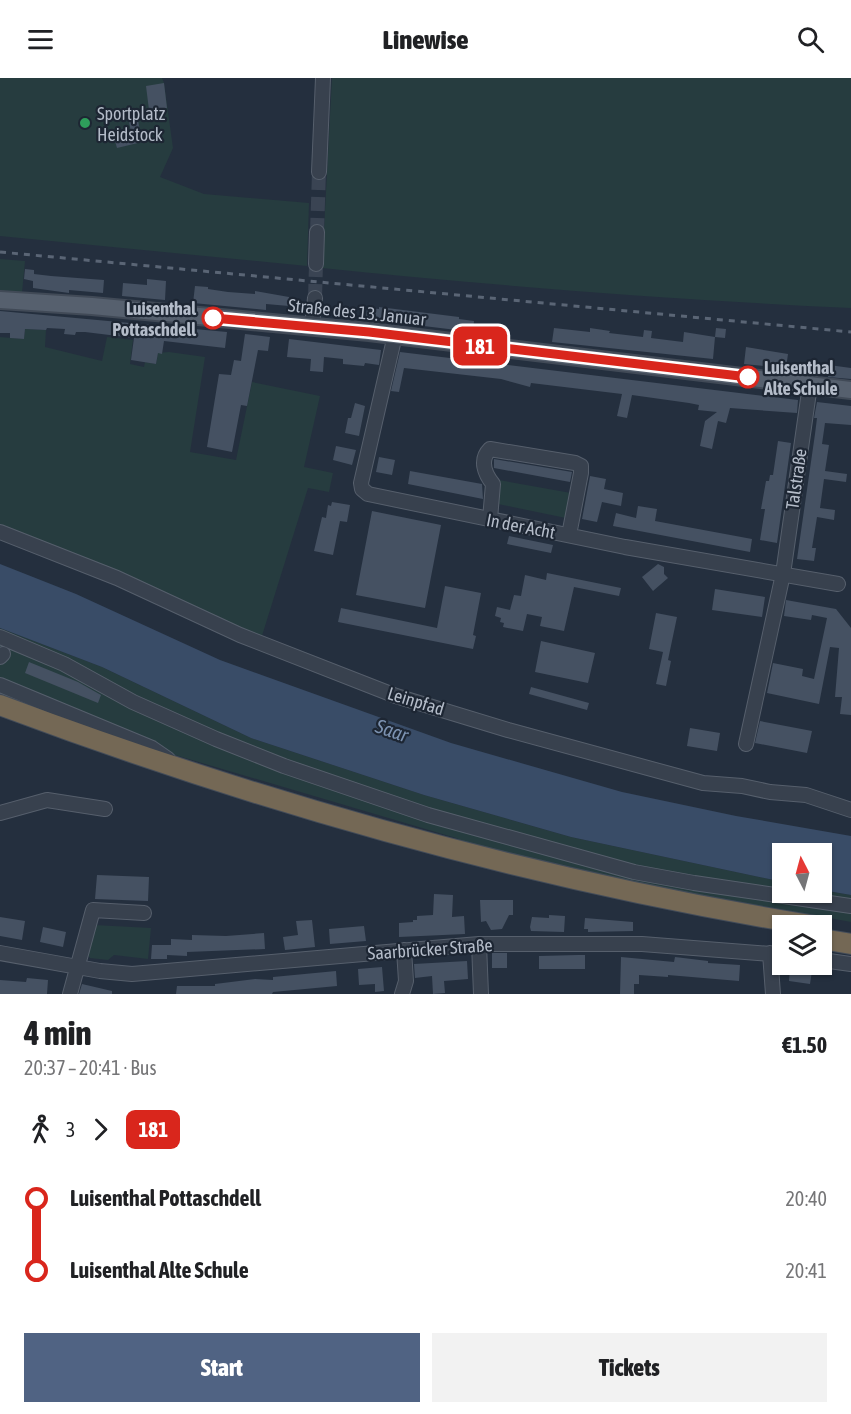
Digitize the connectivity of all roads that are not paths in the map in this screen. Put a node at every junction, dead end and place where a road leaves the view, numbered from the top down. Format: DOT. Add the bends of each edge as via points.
graph roads {
  1 [pos="323,78"];
  2 [pos="319,172"];
  3 [pos="317,232"];
  4 [pos="316,264"];
  5 [pos="315,298"];
  6 [pos="0,300"];
  7 [pos="312,326"];
  8 [pos="395,335"];
  9 [pos="810,385"];
  10 [pos="851,390"];
  11 [pos="490,519"];
  12 [pos="0,532"];
  13 [pos="569,535"];
  14 [pos="783,574"];
  15 [pos="838,584"];
  16 [pos="0,637"];
  17 [pos="0,685"];
  18 [pos="0,705"];
  19 [pos="0,719"];
  20 [pos="746,744"];
  21 [pos="181,770"];
  22 [pos="105,809"];
  23 [pos="851,810"];
  24 [pos="0,813"];
  25 [pos="851,906"];
  26 [pos="144,913"];
  27 [pos="772,918"];
  28 [pos="832,928"];
  29 [pos="772,931"];
  30 [pos="851,931"];
  31 [pos="832,941"];
  32 [pos="479,944"];
  33 [pos="851,944"];
  34 [pos="404,950"];
  35 [pos="0,953"];
  36 [pos="772,954"];
  37 [pos="832,961"];
  38 [pos="851,964"];
  39 [pos="78,968"];
  40 [pos="774,975"];
  41 [pos="70,994"];
  42 [pos="402,994"];
  43 [pos="481,994"];
  44 [pos="772,994"];
  1 -- 2 [label="street"];
  3 -- 4 [label="street"];
  5 -- 7 [label="street"];
  6 -- 7 [label="main road, Straße des 13. Januar"];
  7 -- 8 [label="main road, Straße des 13. Januar" via="340,325"];
  8 -- 9 [label="main road, Straße des 13. Januar"];
  8 -- 11 [label="street, In der Acht" via="362,489 373,496"];
  9 -- 10 [label="main road, Straße des 13. Januar"];
  9 -- 14 [label="street, Talstraße"];
  11 -- 13 [label="street, In der Acht"];
  11 -- 13 [label="street" via="493,484 484,463 490,449 575,463 581,466 581,473"];
  12 -- 23 [label="street, Leinpfad" via="117,578 240,635 396,696 703,783 806,795"];
  13 -- 14 [label="street, In der Acht"];
  14 -- 15 [label="street, In der Acht"];
  14 -- 20 [label="street, Talstraße"];
  16 -- 25 [label="street" via="216,739 428,815 634,872"];
  17 -- 21 [label="street" via="152,748"];
  18 -- 21 [label="highway"];
  19 -- 29 [label="highway" via="185,784 399,848 603,897"];
  21 -- 27 [label="highway" via="476,855"];
  22 -- 24 [label="street" via="47,800"];
  26 -- 39 [label="street" via="93,910"];
  28 -- 30 [label="highway"];
  31 -- 33 [label="highway"];
  32 -- 34 [label="street, Saarbrücker Straße"];
  32 -- 36 [label="street, Saarbrücker Straße" via="642,944"];
  32 -- 43 [label="street"];
  34 -- 39 [label="street, Saarbrücker Straße" via="160,973"];
  34 -- 42 [label="street" via="406,981"];
  35 -- 39 [label="street, Saarbrücker Straße"];
  37 -- 38 [label="street"];
  39 -- 41 [label="street"];
  40 -- 44 [label="street"];
}
